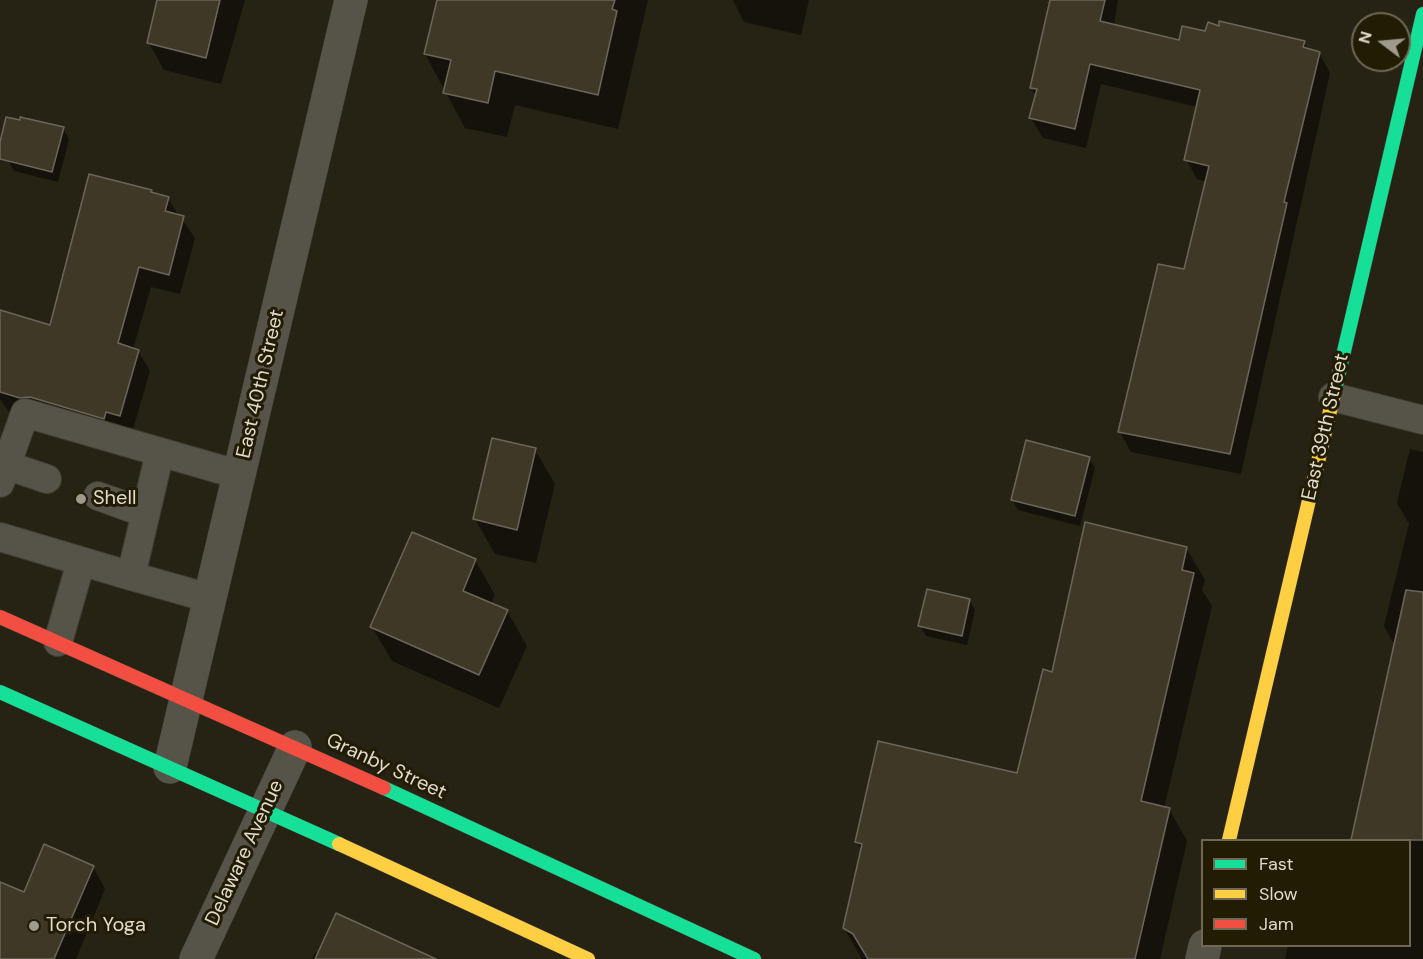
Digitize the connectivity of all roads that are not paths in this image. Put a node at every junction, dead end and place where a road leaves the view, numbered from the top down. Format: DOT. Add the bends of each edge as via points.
graph roads {
  1 [pos="351,0"];
  2 [pos="1423,14"];
  3 [pos="1333,398"];
  4 [pos="1423,420"];
  5 [pos="160,452"];
  6 [pos="3,474"];
  7 [pos="240,475"];
  8 [pos="47,479"];
  9 [pos="98,496"];
  10 [pos="145,513"];
  11 [pos="0,537"];
  12 [pos="81,562"];
  13 [pos="131,576"];
  14 [pos="209,598"];
  15 [pos="0,617"];
  16 [pos="58,642"];
  17 [pos="0,692"];
  18 [pos="186,698"];
  19 [pos="295,747"];
  20 [pos="170,767"];
  21 [pos="265,810"];
  22 [pos="1229,839"];
  23 [pos="196,959"];
  24 [pos="588,959"];
  25 [pos="754,959"];
  1 -- 7 [label="street, East 40th Street"];
  2 -- 3 [label="main road, East 39th Street"];
  3 -- 4 [label="lane"];
  3 -- 22 [label="main road, East 39th Street"];
  5 -- 6 [label="lane" via="25,413"];
  5 -- 7 [label="lane"];
  5 -- 10 [label="lane"];
  6 -- 8 [label="lane"];
  7 -- 14 [label="street, East 40th Street"];
  9 -- 10 [label="lane"];
  10 -- 13 [label="lane"];
  11 -- 12 [label="lane"];
  12 -- 13 [label="lane"];
  12 -- 16 [label="lane"];
  13 -- 14 [label="lane"];
  14 -- 18 [label="street, East 40th Street"];
  15 -- 16 [label="main road, Granby Street"];
  16 -- 18 [label="main road, Granby Street"];
  17 -- 20 [label="main road"];
  18 -- 19 [label="main road, Granby Street"];
  18 -- 20 [label="street, East 40th Street"];
  19 -- 21 [label="street, Delaware Avenue"];
  19 -- 25 [label="main road, Granby Street"];
  20 -- 21 [label="main road"];
  21 -- 23 [label="street, Delaware Avenue"];
  21 -- 24 [label="main road"];
}
